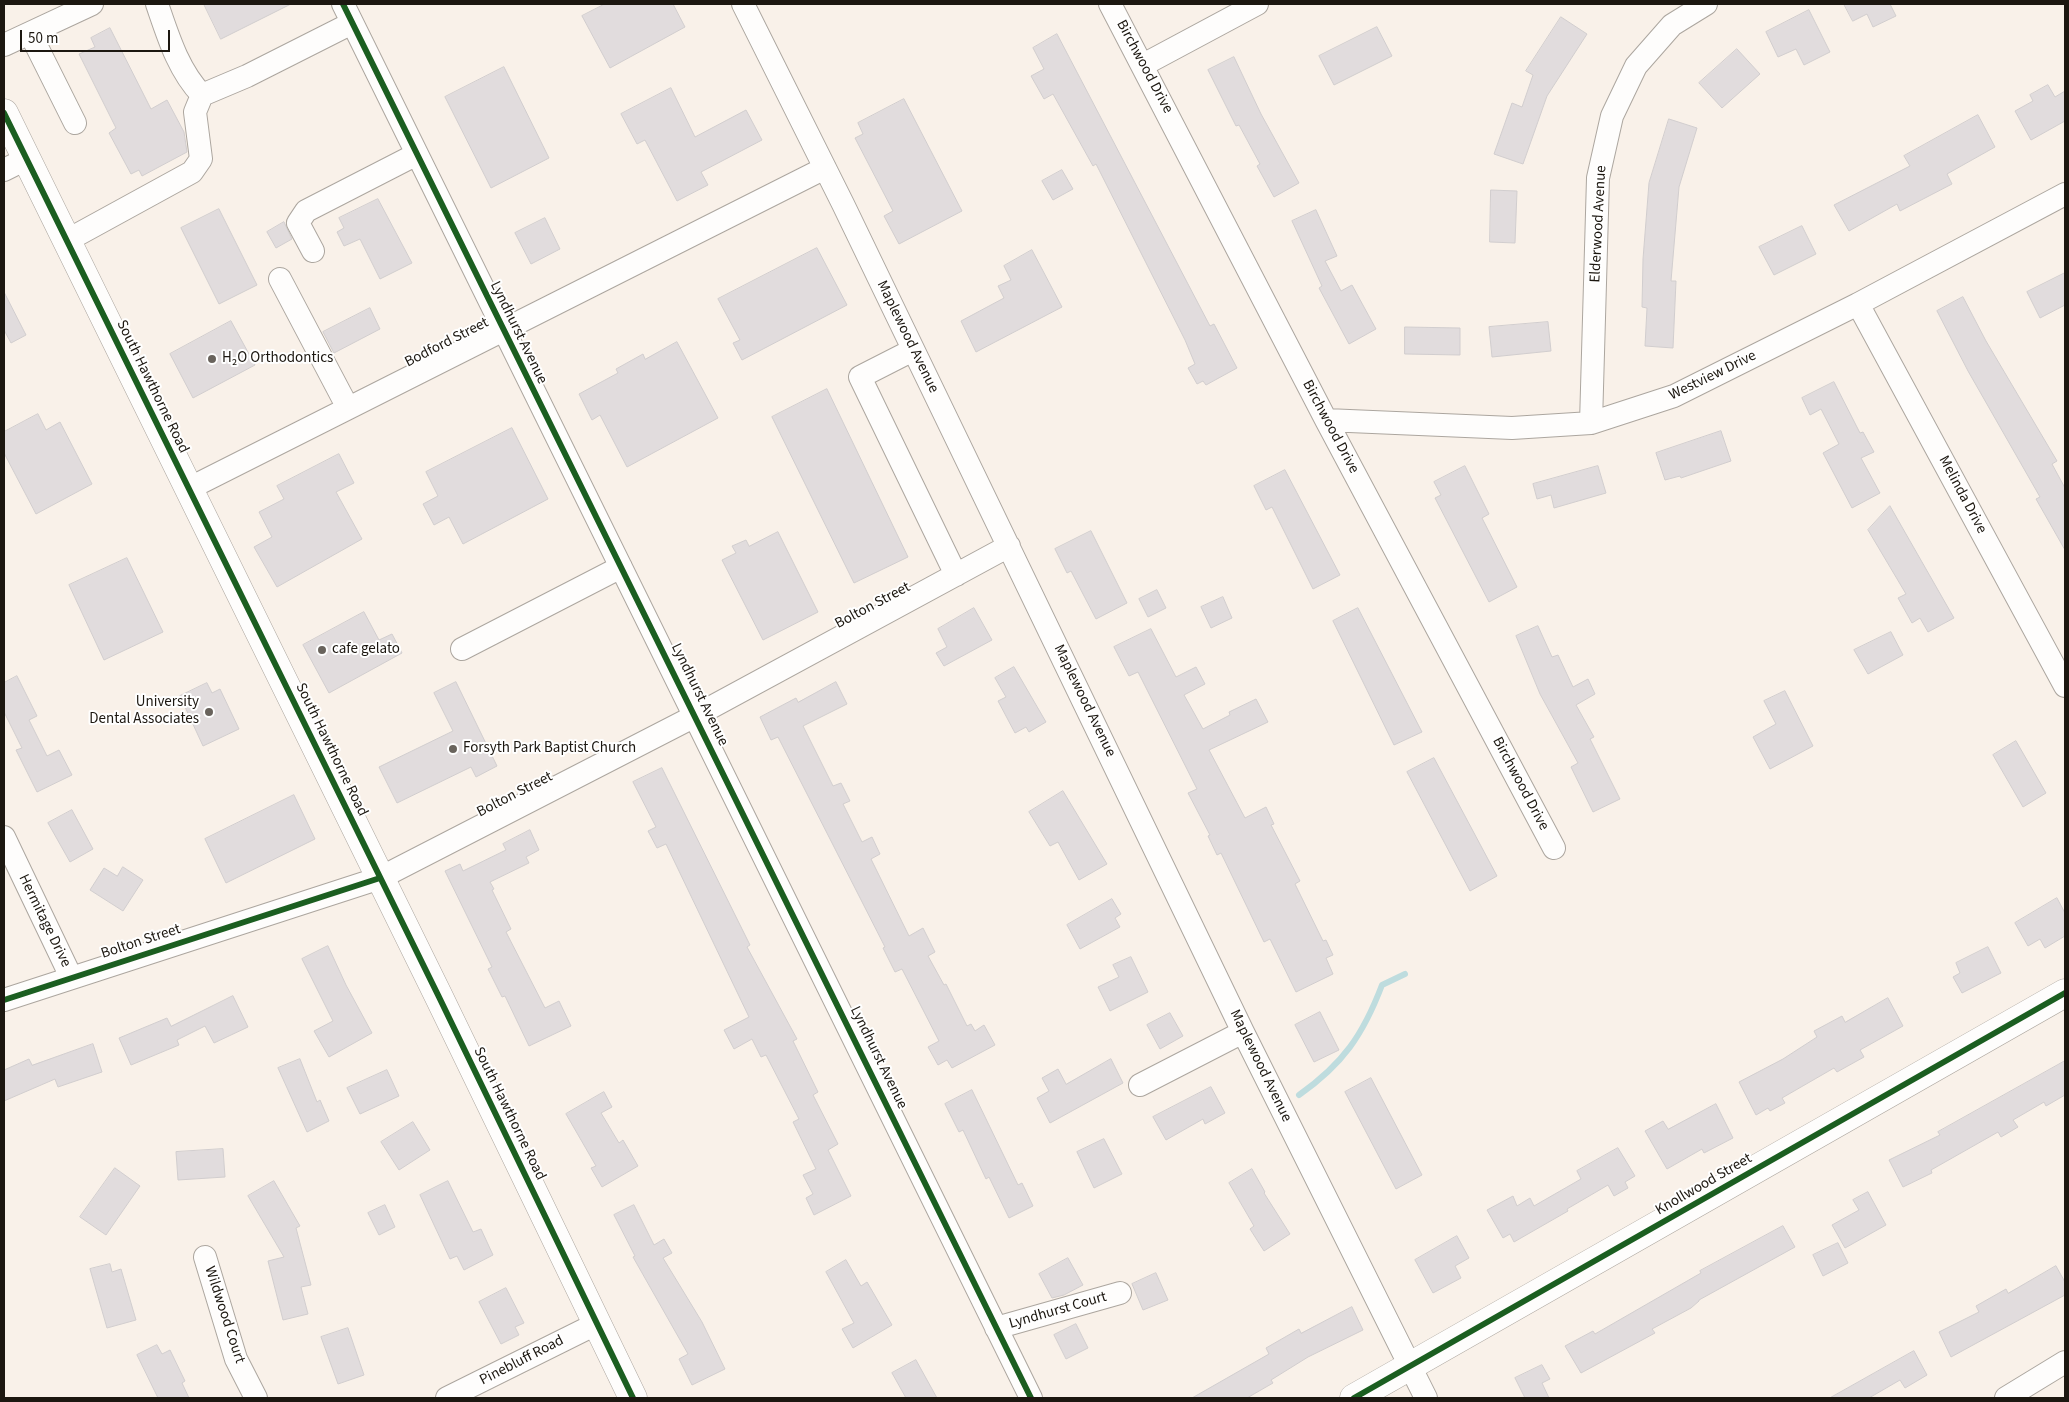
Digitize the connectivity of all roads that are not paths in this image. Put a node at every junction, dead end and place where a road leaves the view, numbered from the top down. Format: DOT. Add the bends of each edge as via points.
graph roads {
  1 [pos="92,4"];
  2 [pos="157,4"];
  3 [pos="743,4"];
  4 [pos="1110,4"];
  5 [pos="1257,4"];
  6 [pos="1706,4"];
  7 [pos="348,14"];
  8 [pos="30,33"];
  9 [pos="4,46"];
  10 [pos="1143,65"];
  11 [pos="202,95"];
  12 [pos="4,113"];
  13 [pos="75,123"];
  14 [pos="417,154"];
  15 [pos="15,164"];
  16 [pos="825,168"];
  17 [pos="2065,194"];
  18 [pos="66,240"];
  19 [pos="313,251"];
  20 [pos="280,279"];
  21 [pos="1858,304"];
  22 [pos="502,329"];
  23 [pos="914,350"];
  24 [pos="348,408"];
  25 [pos="1326,420"];
  26 [pos="1591,423"];
  27 [pos="188,489"];
  28 [pos="1009,546"];
  29 [pos="621,567"];
  30 [pos="956,575"];
  31 [pos="462,648"];
  32 [pos="2065,686"];
  33 [pos="695,716"];
  34 [pos="4,837"];
  35 [pos="1554,848"];
  36 [pos="380,878"];
  37 [pos="71,977"];
  38 [pos="2064,996"];
  39 [pos="4,1000"];
  40 [pos="1243,1032"];
  41 [pos="1140,1085"];
  42 [pos="205,1257"];
  43 [pos="1120,1294"];
  44 [pos="596,1324"];
  45 [pos="996,1328"];
  46 [pos="2065,1362"];
  47 [pos="1410,1367"];
  48 [pos="256,1398"];
  49 [pos="447,1398"];
  50 [pos="633,1398"];
  51 [pos="1031,1398"];
  52 [pos="1354,1398"];
  53 [pos="1426,1398"];
  54 [pos="2006,1398"];
  1 -- 8 [label="street"];
  2 -- 11 [label="street" via="169,39 190,82"];
  3 -- 16 [label="street, Maplewood Avenue"];
  4 -- 10 [label="street, Birchwood Drive"];
  5 -- 10 [label="street"];
  6 -- 26 [label="street, Elderwood Avenue" via="1672,25 1636,66 1612,116 1598,178"];
  7 -- 11 [label="street" via="247,76"];
  7 -- 14 [label="street, Lyndhurst Avenue"];
  8 -- 9 [label="street"];
  8 -- 13 [label="street"];
  10 -- 25 [label="street, Birchwood Drive"];
  11 -- 18 [label="street" via="195,112 201,159 192,172"];
  12 -- 15 [label="main road, South Hawthorne Road"];
  14 -- 19 [label="street" via="306,211 298,223"];
  14 -- 22 [label="street, Lyndhurst Avenue"];
  15 -- 18 [label="main road, South Hawthorne Road"];
  16 -- 22 [label="street, Bodford Street"];
  16 -- 23 [label="street, Maplewood Avenue"];
  17 -- 21 [label="street, Westview Drive"];
  18 -- 27 [label="main road, South Hawthorne Road"];
  20 -- 24 [label="street"];
  21 -- 26 [label="street, Westview Drive" via="1674,396"];
  21 -- 32 [label="street, Melinda Drive"];
  22 -- 24 [label="street, Bodford Street"];
  22 -- 29 [label="street, Lyndhurst Avenue"];
  23 -- 28 [label="street, Maplewood Avenue"];
  23 -- 30 [label="street" via="860,377"];
  24 -- 27 [label="street, Bodford Street"];
  25 -- 26 [label="street, Westview Drive" via="1512,428"];
  25 -- 35 [label="street, Birchwood Drive"];
  27 -- 36 [label="main road, South Hawthorne Road"];
  28 -- 30 [label="street, Bolton Street"];
  28 -- 40 [label="street, Maplewood Avenue"];
  29 -- 31 [label="street"];
  29 -- 33 [label="street, Lyndhurst Avenue"];
  30 -- 33 [label="street, Bolton Street"];
  33 -- 36 [label="street, Bolton Street"];
  33 -- 45 [label="street, Lyndhurst Avenue"];
  34 -- 37 [label="street, Hermitage Drive"];
  36 -- 37 [label="street, Bolton Street"];
  36 -- 44 [label="main road, South Hawthorne Road"];
  37 -- 39 [label="street, Bolton Street"];
  38 -- 47 [label="main road, Knollwood Street"];
  40 -- 41 [label="street"];
  40 -- 47 [label="street, Maplewood Avenue"];
  42 -- 48 [label="street, Wildwood Court" via="236,1359"];
  43 -- 45 [label="street, Lyndhurst Court"];
  44 -- 49 [label="street, Pinebluff Road"];
  44 -- 50 [label="main road, South Hawthorne Road"];
  45 -- 51 [label="street, Lyndhurst Avenue"];
  46 -- 54 [label="street"];
  47 -- 52 [label="main road, Knollwood Street"];
  47 -- 53 [label="street, Maplewood Avenue"];
}
